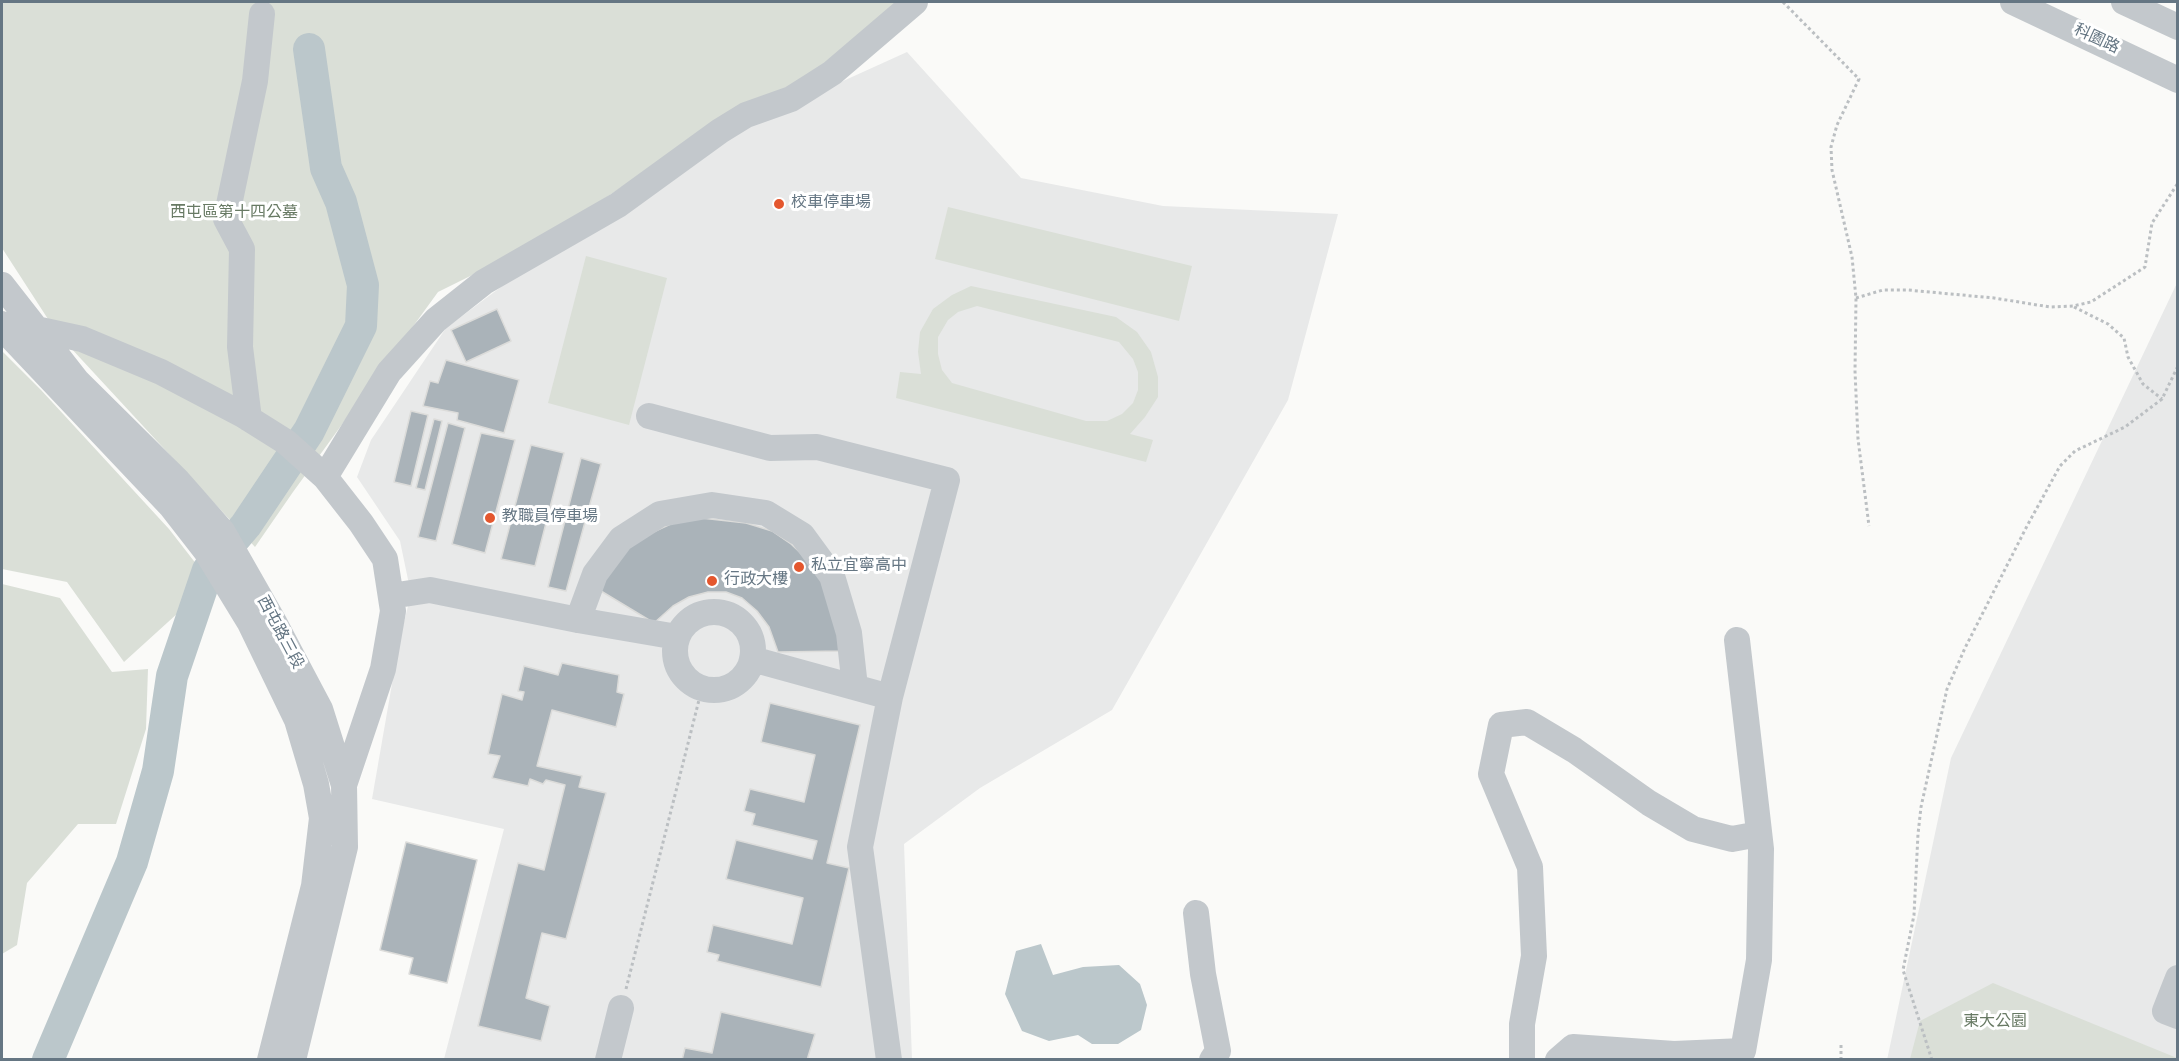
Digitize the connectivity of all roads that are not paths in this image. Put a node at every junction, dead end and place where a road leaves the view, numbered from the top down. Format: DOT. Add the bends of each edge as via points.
graph roads {
  1 [pos="915,2"];
  2 [pos="2013,2"];
  3 [pos="2124,2"];
  4 [pos="262,14"];
  5 [pos="2178,27"];
  6 [pos="2178,80"];
  7 [pos="2,285"];
  8 [pos="2,324"];
  9 [pos="36,329"];
  10 [pos="649,416"];
  11 [pos="249,418"];
  12 [pos="325,477"];
  13 [pos="391,597"];
  14 [pos="578,620"];
  15 [pos="677,637"];
  16 [pos="1737,640"];
  17 [pos="752,658"];
  18 [pos="855,687"];
  19 [pos="890,697"];
  20 [pos="344,786"];
  21 [pos="1759,834"];
  22 [pos="1196,913"];
  23 [pos="2178,978"];
  24 [pos="621,1008"];
  25 [pos="2178,1016"];
  26 [pos="270,1059"];
  27 [pos="293,1059"];
  28 [pos="608,1059"];
  29 [pos="889,1059"];
  30 [pos="1212,1059"];
  31 [pos="1522,1059"];
  32 [pos="1558,1059"];
  1 -- 12 [label="street" via="832,73 791,99 729,125 618,205 484,282 436,320 389,372"];
  2 -- 6 [label="street, 科園路"];
  3 -- 5 [label="street"];
  4 -- 11 [label="street" via="255,81 226,219 242,249 240,347"];
  7 -- 9 [label="street, 西屯路三段"];
  8 -- 26 [label="street, 西屯路三段" via="171,506 206,551 247,619 297,720 322,818 314,885"];
  9 -- 11 [label="street" via="82,339 161,372"];
  9 -- 20 [label="street, 西屯路三段" via="77,381 178,481 222,531 320,709"];
  10 -- 19 [label="street" via="770,448 817,447 947,480"];
  11 -- 12 [label="street" via="286,442"];
  12 -- 13 [label="street" via="385,559"];
  13 -- 14 [label="street" via="430,590"];
  13 -- 20 [label="street" via="393,610 383,669"];
  14 -- 15 [label="street"];
  14 -- 18 [label="street" via="595,574 621,538 660,514 712,505 766,513 802,535 832,576 849,633"];
  15 -- 17 [label="street" via="691,618 713,611 724,613 744,626 753,647"];
  15 -- 17 [label="street" via="674,647 678,668 702,688 724,689 734,684"];
  16 -- 21 [label="street"];
  17 -- 18 [label="street"];
  18 -- 19 [label="street"];
  19 -- 29 [label="street" via="860,847"];
  20 -- 27 [label="street, 西屯路三段" via="345,847"];
  21 -- 31 [label="street" via="1732,839 1693,829 1527,722 1501,725 1491,774 1530,867 1534,956 1522,1024"];
  21 -- 32 [label="street" via="1759,960 1743,1051 1674,1054 1573,1047"];
  22 -- 30 [label="street" via="1218,1051"];
  23 -- 25 [label="street" via="2165,1011"];
  24 -- 28 [label="street"];
}
